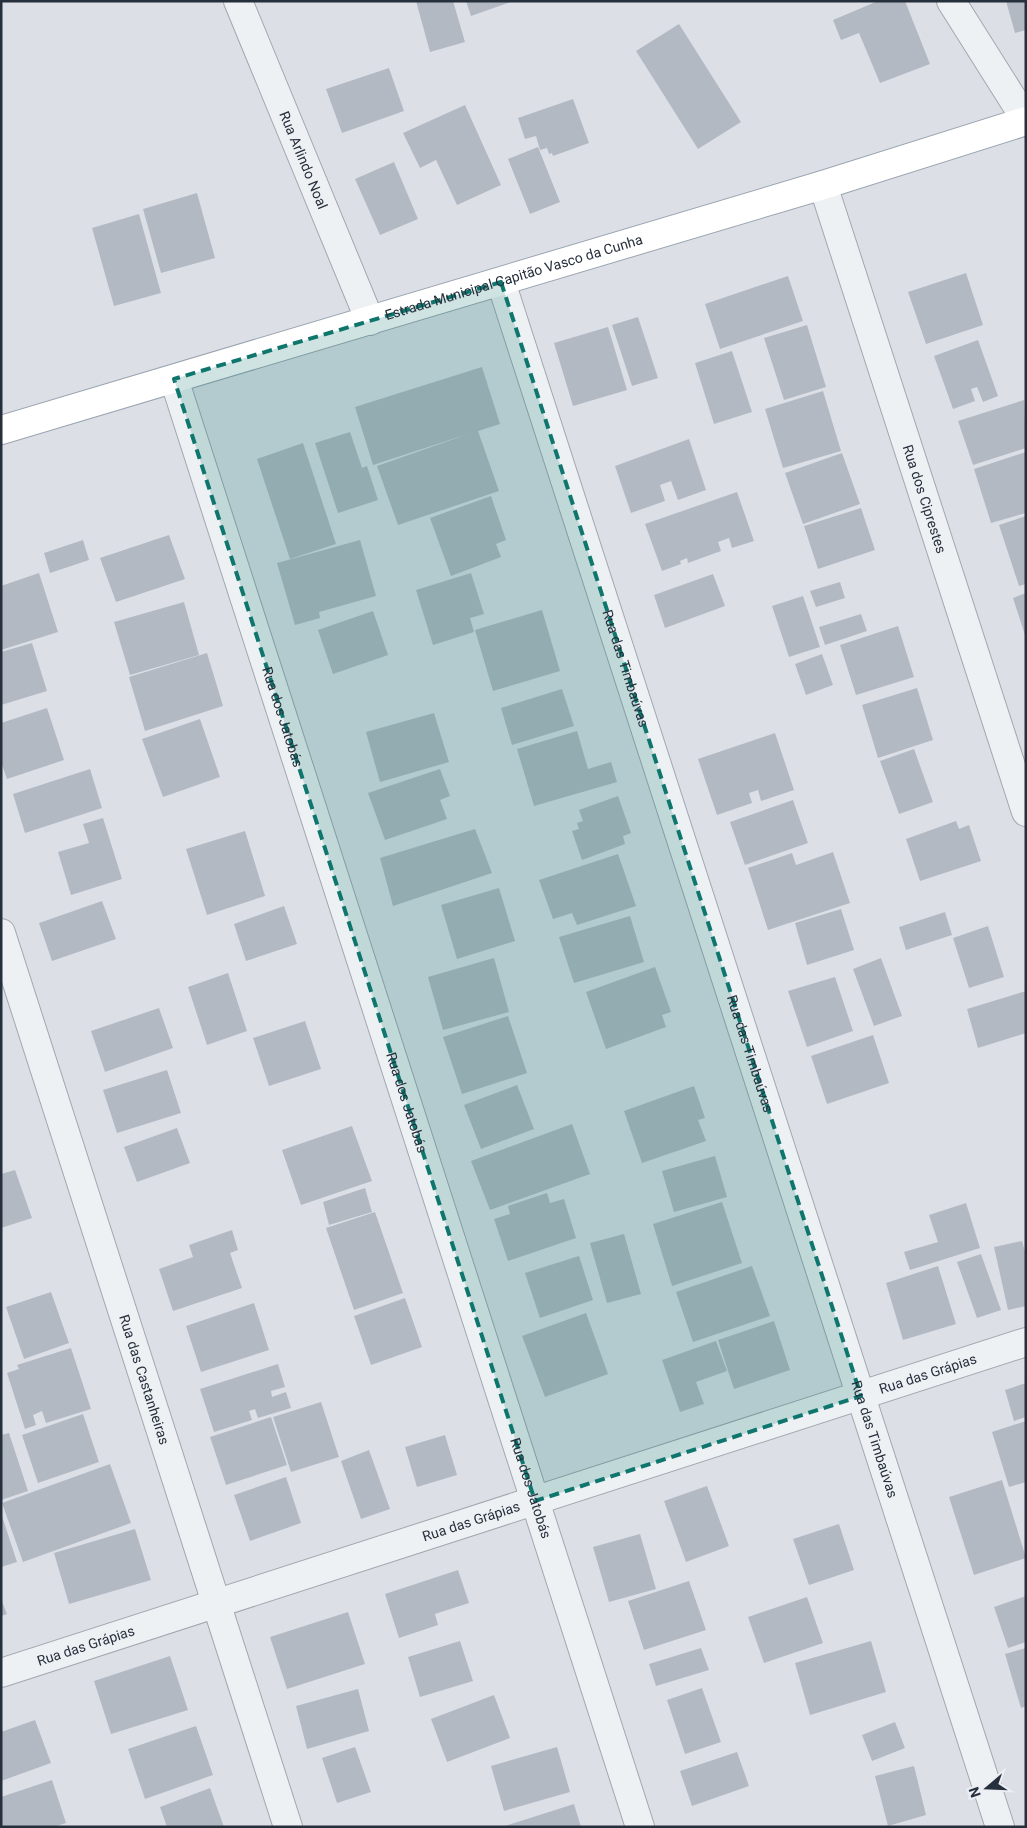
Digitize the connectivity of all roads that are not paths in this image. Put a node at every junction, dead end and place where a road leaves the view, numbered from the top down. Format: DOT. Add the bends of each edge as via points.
graph roads {
  1 [pos="238,1"];
  2 [pos="951,1"];
  3 [pos="1026,121"];
  4 [pos="823,185"];
  5 [pos="501,282"];
  6 [pos="370,321"];
  7 [pos="174,379"];
  8 [pos="1,430"];
  9 [pos="1026,812"];
  10 [pos="1,933"];
  11 [pos="1026,1342"];
  12 [pos="861,1396"];
  13 [pos="535,1501"];
  14 [pos="217,1604"];
  15 [pos="1,1673"];
  16 [pos="288,1827"];
  17 [pos="640,1827"];
  18 [pos="1000,1827"];
  1 -- 6 [label="street, Rua Arlindo Noal"];
  2 -- 3 [label="street"];
  3 -- 4 [label="main road, Estrada Municipal Capitão Vasco da Cunha"];
  4 -- 5 [label="main road, Estrada Municipal Capitão Vasco da Cunha"];
  4 -- 9 [label="street, Rua dos Ciprestes"];
  5 -- 6 [label="main road, Estrada Municipal Capitão Vasco da Cunha"];
  5 -- 12 [label="street, Rua das Timbaúvas"];
  6 -- 7 [label="main road, Estrada Municipal Capitão Vasco da Cunha"];
  7 -- 8 [label="main road, Estrada Municipal Capitão Vasco da Cunha"];
  7 -- 13 [label="street, Rua dos Jatobás"];
  10 -- 14 [label="street, Rua das Castanheiras"];
  11 -- 12 [label="street, Rua das Grápias"];
  12 -- 13 [label="street, Rua das Grápias"];
  12 -- 18 [label="street, Rua das Timbaúvas"];
  13 -- 14 [label="street, Rua das Grápias"];
  13 -- 17 [label="street, Rua dos Jatobás"];
  14 -- 15 [label="street, Rua das Grápias"];
  14 -- 16 [label="street, Rua das Castanheiras"];
}
